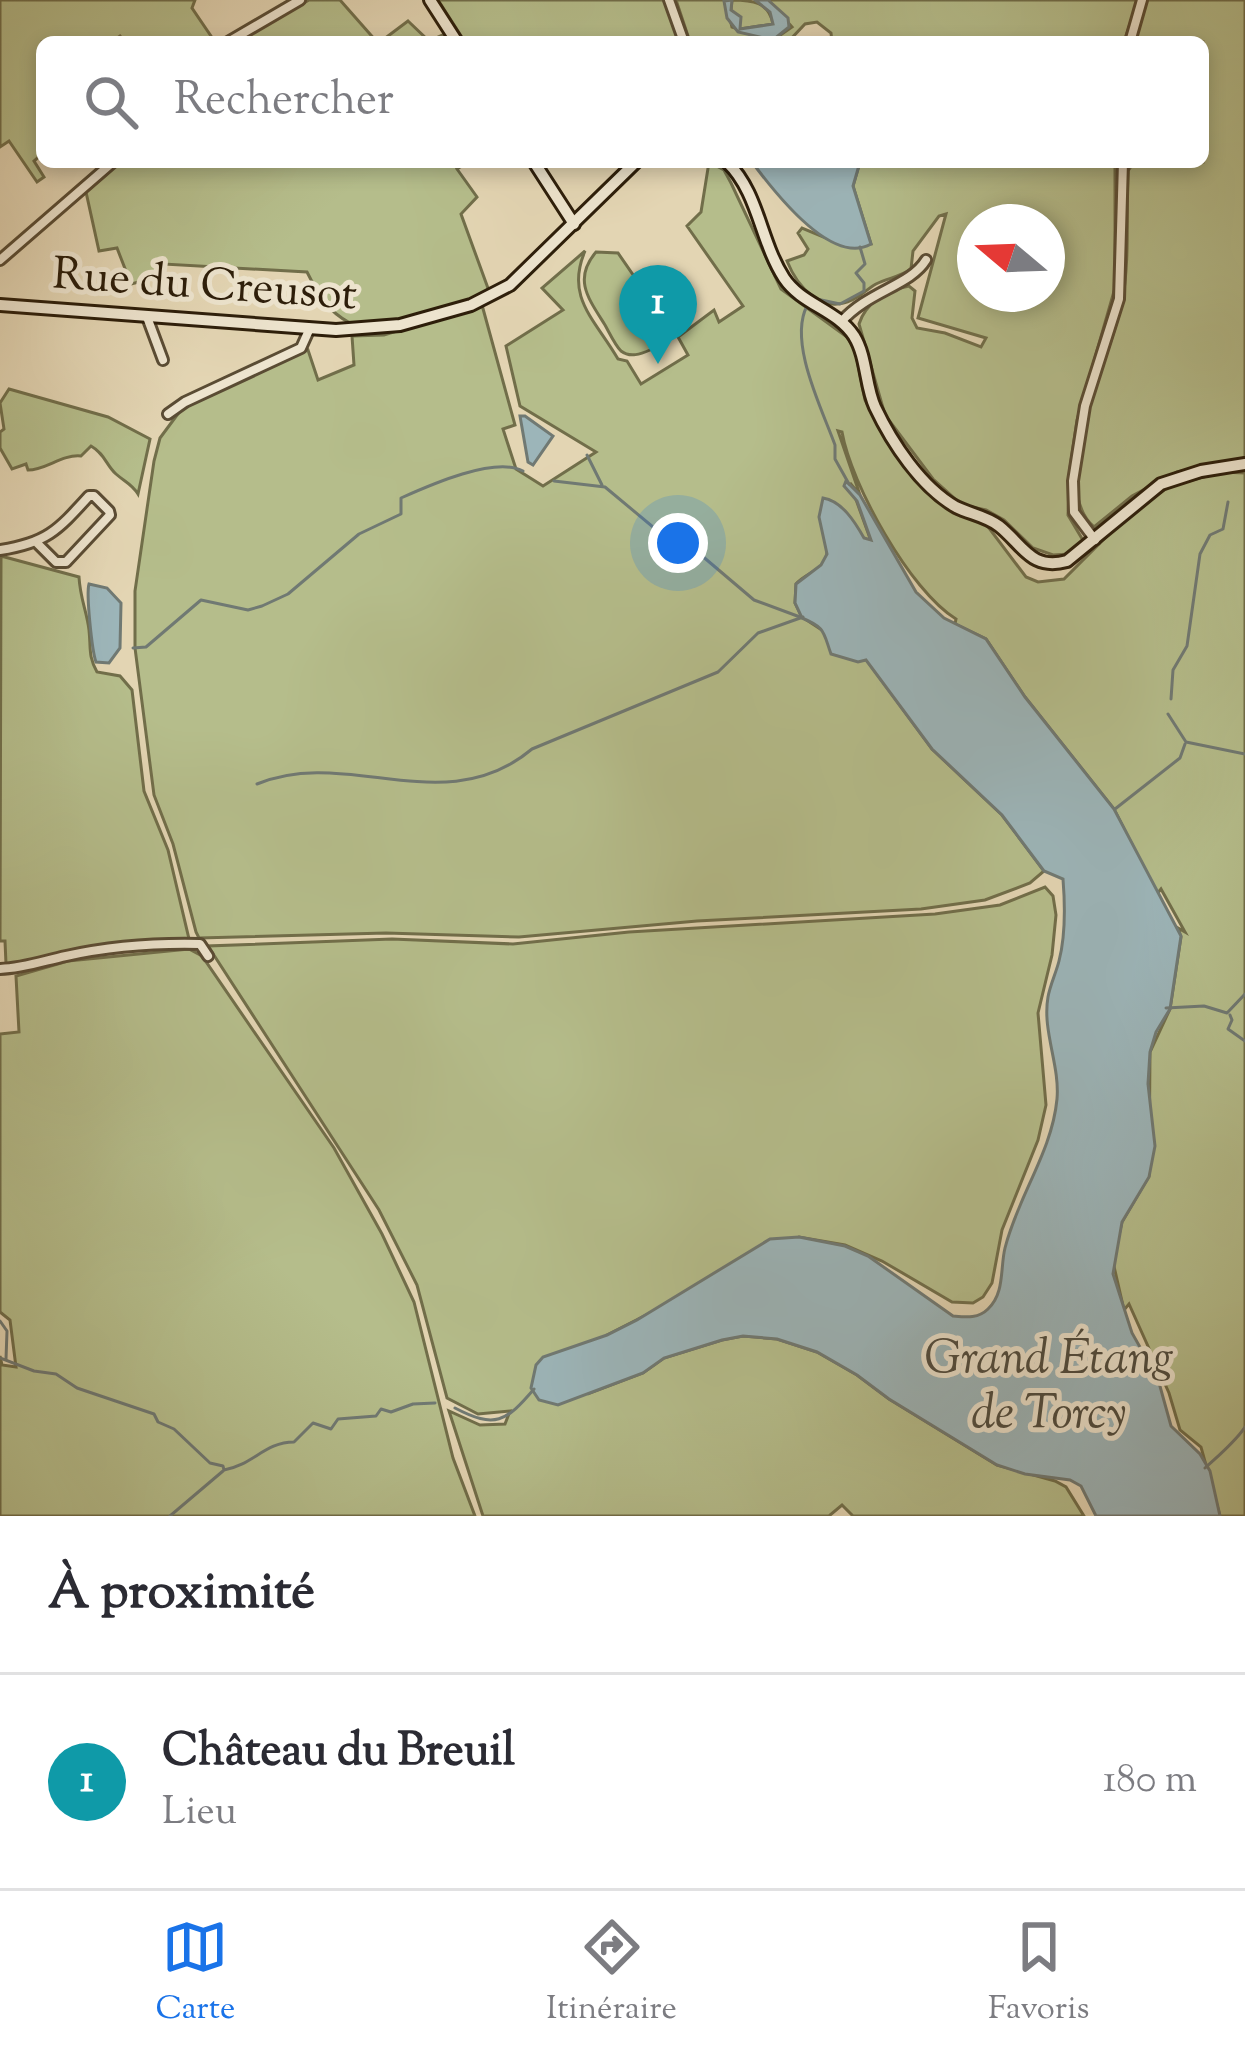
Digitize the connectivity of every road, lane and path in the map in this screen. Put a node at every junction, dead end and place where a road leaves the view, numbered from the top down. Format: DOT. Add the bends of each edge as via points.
graph roads {
  1 [pos="300,0"];
  2 [pos="430,0"];
  3 [pos="669,0"];
  4 [pos="1142,0"];
  5 [pos="238,36"];
  6 [pos="453,36"];
  7 [pos="682,36"];
  8 [pos="1132,36"];
  9 [pos="106,168"];
  10 [pos="538,168"];
  11 [pos="630,168"];
  12 [pos="734,168"];
  13 [pos="1123,168"];
  14 [pos="574,224"];
  15 [pos="0,259"];
  16 [pos="926,260"];
  17 [pos="0,305"];
  18 [pos="147,316"];
  19 [pos="841,322"];
  20 [pos="310,328"];
  21 [pos="163,360"];
  22 [pos="168,414"];
  23 [pos="1245,464"];
  24 [pos="1095,540"];
  25 [pos="37,543"];
  26 [pos="0,550"];
  27 [pos="208,956"];
  28 [pos="0,969"];
  1 -- 5 [label="street"];
  2 -- 6 [label="street"];
  3 -- 7 [label="street"];
  4 -- 8 [label="street"];
  9 -- 15 [label="street"];
  10 -- 14 [label="street"];
  11 -- 14 [label="street, Rue du Creusot"];
  12 -- 19 [label="street" via="784,278"];
  13 -- 24 [label="street" via="1119,299 1085,406 1073,481 1075,512"];
  14 -- 20 [label="street, Rue du Creusot" via="484,300 384,328"];
  16 -- 19 [label="street"];
  17 -- 18 [label="street, Rue du Creusot"];
  18 -- 20 [label="street, Rue du Creusot"];
  18 -- 21 [label="street"];
  19 -- 24 [label="street" via="858,343 884,424 936,493 992,522 1043,563 1067,561"];
  20 -- 22 [label="street" via="296,351"];
  23 -- 24 [label="street" via="1161,484"];
  25 -- 25 [label="street" via="89,496 110,511 66,562"];
  25 -- 26 [label="street"];
  27 -- 28 [label="street" via="200,944 172,945"];
}
